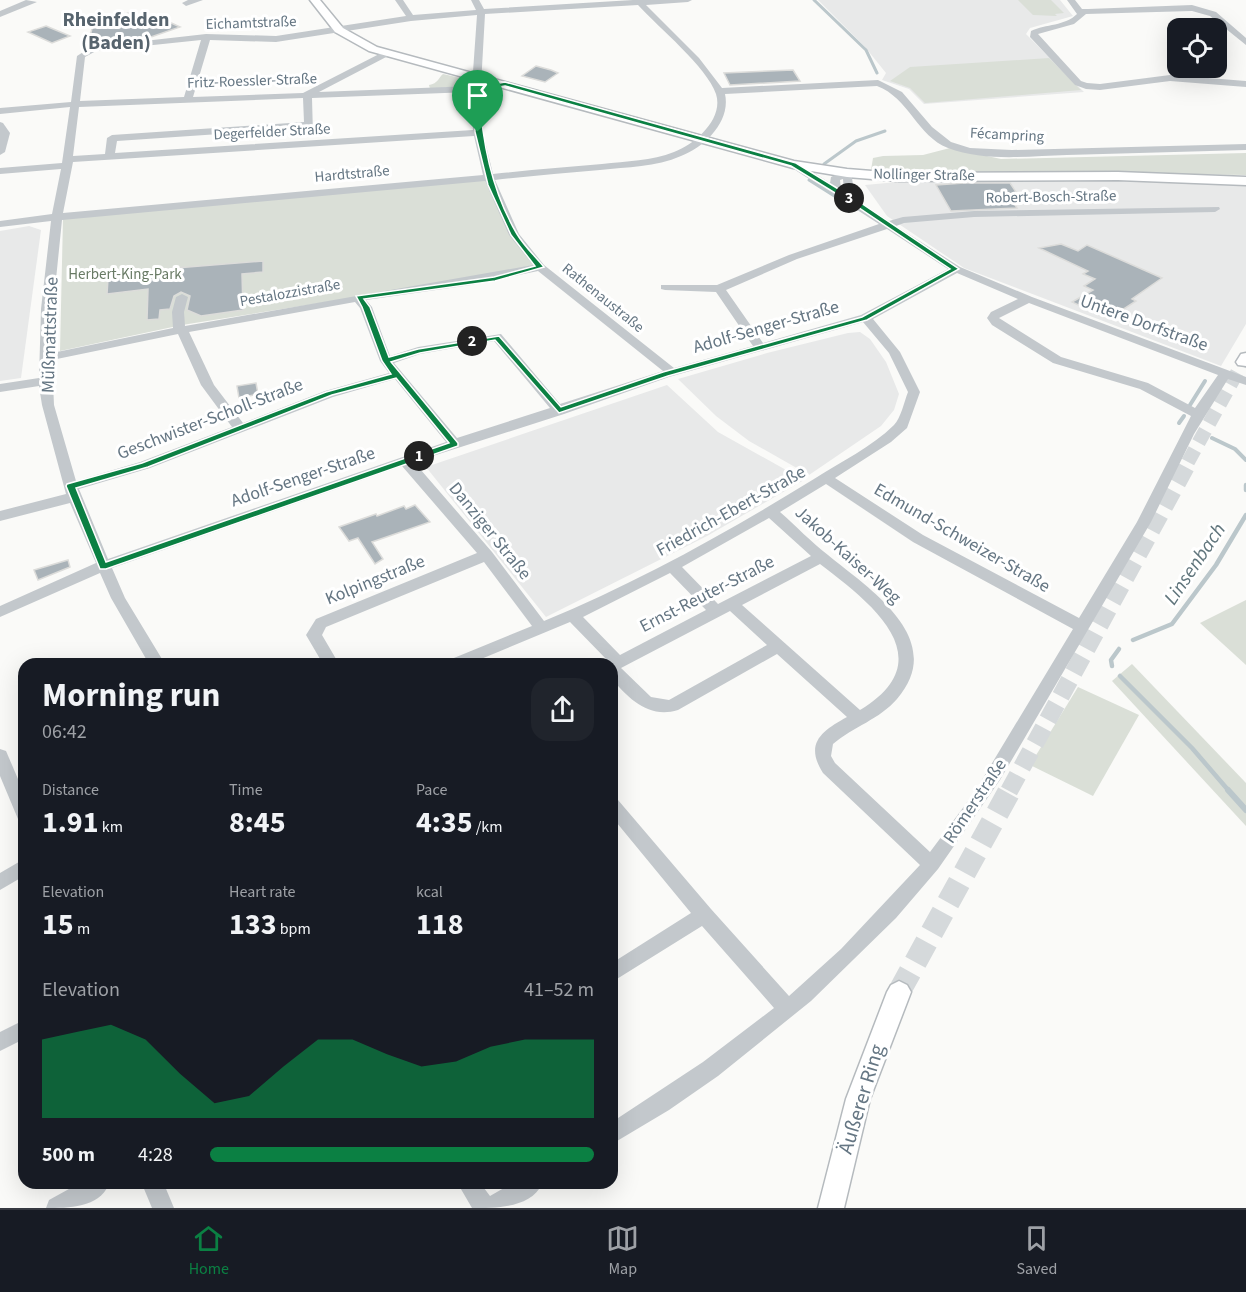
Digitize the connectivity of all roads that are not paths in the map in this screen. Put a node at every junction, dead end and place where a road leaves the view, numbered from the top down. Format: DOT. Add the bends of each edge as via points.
graph roads {
  1 [pos="30,0"];
  2 [pos="199,0"];
  3 [pos="315,0"];
  4 [pos="399,0"];
  5 [pos="475,0"];
  6 [pos="688,0"];
  7 [pos="1071,0"];
  8 [pos="638,1"];
  9 [pos="186,3"];
  10 [pos="1080,10"];
  11 [pos="480,12"];
  12 [pos="0,14"];
  13 [pos="411,18"];
  14 [pos="335,29"];
  15 [pos="206,38"];
  16 [pos="1246,42"];
  17 [pos="387,54"];
  18 [pos="81,56"];
  19 [pos="477,83"];
  20 [pos="1246,84"];
  21 [pos="720,91"];
  22 [pos="307,94"];
  23 [pos="188,99"];
  24 [pos="75,104"];
  25 [pos="0,113"];
  26 [pos="0,125"];
  27 [pos="308,125"];
  28 [pos="478,132"];
  29 [pos="703,140"];
  30 [pos="313,145"];
  31 [pos="1246,147"];
  32 [pos="0,152"];
  33 [pos="110,156"];
  34 [pos="67,163"];
  35 [pos="793,164"];
  36 [pos="0,171"];
  37 [pos="847,173"];
  38 [pos="489,176"];
  39 [pos="1246,181"];
  40 [pos="836,191"];
  41 [pos="855,202"];
  42 [pos="1215,209"];
  43 [pos="57,217"];
  44 [pos="0,224"];
  45 [pos="889,225"];
  46 [pos="540,267"];
  47 [pos="956,269"];
  48 [pos="666,287"];
  49 [pos="719,289"];
  50 [pos="182,297"];
  51 [pos="358,298"];
  52 [pos="1028,299"];
  53 [pos="865,318"];
  54 [pos="179,328"];
  55 [pos="760,347"];
  56 [pos="45,358"];
  57 [pos="386,361"];
  58 [pos="672,372"];
  59 [pos="1226,373"];
  60 [pos="396,375"];
  61 [pos="45,381"];
  62 [pos="1246,381"];
  63 [pos="0,388"];
  64 [pos="559,411"];
  65 [pos="1199,416"];
  66 [pos="240,427"];
  67 [pos="455,444"];
  68 [pos="405,460"];
  69 [pos="827,478"];
  70 [pos="72,492"];
  71 [pos="771,512"];
  72 [pos="0,516"];
  73 [pos="487,555"];
  74 [pos="821,557"];
  75 [pos="672,566"];
  76 [pos="103,567"];
  77 [pos="723,607"];
  78 [pos="0,612"];
  79 [pos="572,615"];
  80 [pos="1081,626"];
  81 [pos="541,628"];
  82 [pos="777,647"];
  83 [pos="153,658"];
  84 [pos="327,658"];
  85 [pos="473,658"];
  86 [pos="607,658"];
  87 [pos="618,664"];
  88 [pos="618,671"];
  89 [pos="858,718"];
  90 [pos="0,756"];
  91 [pos="18,800"];
  92 [pos="618,812"];
  93 [pos="932,864"];
  94 [pos="18,871"];
  95 [pos="0,882"];
  96 [pos="704,915"];
  97 [pos="618,969"];
  98 [pos="900,992"];
  99 [pos="787,1008"];
  100 [pos="18,1032"];
  101 [pos="0,1042"];
  102 [pos="618,1130"];
  103 [pos="89,1189"];
  104 [pos="155,1189"];
  105 [pos="472,1189"];
  106 [pos="522,1189"];
  107 [pos="57,1208"];
  108 [pos="163,1208"];
  109 [pos="485,1208"];
  110 [pos="490,1208"];
  111 [pos="831,1208"];
  1 -- 12 [label="street" via="33,2"];
  2 -- 9 [label="street"];
  3 -- 14 [label="main road, Nollinger Straße"];
  4 -- 13 [label="street"];
  5 -- 11 [label="street"];
  6 -- 8 [label="street, Eichamtstraße"];
  7 -- 10 [label="street"];
  8 -- 11 [label="street, Eichamtstraße"];
  8 -- 21 [label="street" via="705,70"];
  10 -- 16 [label="street" via="1206,10"];
  10 -- 20 [label="street" via="1079,18 1068,24 1034,33 1078,83 1100,87 1170,78"];
  11 -- 13 [label="street, Eichamtstraße"];
  11 -- 19 [label="street, Rathenaustraße"];
  13 -- 14 [label="street, Eichamtstraße"];
  14 -- 15 [label="street, Eichamtstraße" via="276,39"];
  14 -- 17 [label="main road, Nollinger Straße"];
  15 -- 18 [label="street, Eichamtstraße" via="94,49"];
  15 -- 23 [label="street"];
  17 -- 19 [label="main road, Nollinger Straße"];
  17 -- 22 [label="street"];
  18 -- 24 [label="street, Müßmattstraße"];
  19 -- 22 [label="street, Fritz-Roessler-Straße"];
  19 -- 28 [label="street, Rathenaustraße"];
  19 -- 29 [label="main road, Nollinger Straße" via="505,84"];
  21 -- 29 [label="street" via="718,119"];
  21 -- 31 [label="street, Fécampring" via="878,83 892,88 939,139 978,152"];
  22 -- 23 [label="street, Fritz-Roessler-Straße"];
  22 -- 27 [label="street"];
  23 -- 24 [label="street, Fritz-Roessler-Straße"];
  24 -- 25 [label="street, Fritz-Roessler-Straße"];
  24 -- 34 [label="street, Müßmattstraße"];
  26 -- 32 [label="street" via="5,134"];
  27 -- 30 [label="street"];
  27 -- 33 [label="street" via="112,138"];
  28 -- 30 [label="street, Degerfelder Straße"];
  28 -- 38 [label="street, Rathenaustraße"];
  29 -- 35 [label="main road, Nollinger Straße"];
  29 -- 38 [label="street, Hardtstraße" via="681,154 659,160"];
  30 -- 33 [label="street, Degerfelder Straße"];
  33 -- 34 [label="street, Degerfelder Straße"];
  34 -- 36 [label="street, Degerfelder Straße"];
  34 -- 43 [label="street, Müßmattstraße"];
  35 -- 37 [label="main road, Nollinger Straße"];
  35 -- 40 [label="street, Untere Dorfstraße"];
  37 -- 39 [label="main road, Nollinger Straße"];
  37 -- 40 [label="street" via="835,179"];
  37 -- 41 [label="street" via="849,192"];
  38 -- 43 [label="street, Hardtstraße"];
  38 -- 46 [label="street, Rathenaustraße" via="514,235"];
  40 -- 41 [label="street, Untere Dorfstraße"];
  41 -- 45 [label="street, Untere Dorfstraße"];
  42 -- 45 [label="street, Robert-Bosch-Straße" via="975,214 903,220"];
  43 -- 44 [label="street, Hardtstraße"];
  43 -- 56 [label="street, Müßmattstraße"];
  45 -- 47 [label="street, Untere Dorfstraße"];
  45 -- 49 [label="street, Robert-Bosch-Straße" via="793,257"];
  46 -- 51 [label="street, Pestalozzistraße" via="495,279"];
  46 -- 58 [label="street, Rathenaustraße"];
  47 -- 52 [label="street, Untere Dorfstraße"];
  47 -- 53 [label="street, Adolf-Senger-Straße"];
  48 -- 49 [label="street"];
  49 -- 55 [label="street"];
  50 -- 54 [label="street"];
  51 -- 54 [label="street, Pestalozzistraße"];
  51 -- 57 [label="street" via="366,307"];
  52 -- 59 [label="street, Untere Dorfstraße"];
  52 -- 65 [label="street" via="993,318 1057,360 1144,386"];
  53 -- 55 [label="street, Adolf-Senger-Straße"];
  53 -- 69 [label="street, Friedrich-Ebert-Straße" via="878,329 898,358 914,392 902,425"];
  54 -- 56 [label="street, Pestalozzistraße"];
  54 -- 66 [label="street" via="186,332 217,403"];
  55 -- 58 [label="street, Adolf-Senger-Straße"];
  56 -- 61 [label="street, Müßmattstraße"];
  57 -- 60 [label="street"];
  57 -- 64 [label="street" via="418,351 497,337"];
  58 -- 64 [label="street, Adolf-Senger-Straße"];
  59 -- 62 [label="street, Untere Dorfstraße"];
  59 -- 65 [label="street, Römerstraße"];
  60 -- 66 [label="street, Geschwister-Scholl-Straße" via="329,393"];
  60 -- 67 [label="street"];
  61 -- 63 [label="street"];
  61 -- 70 [label="street, Müßmattstraße"];
  64 -- 67 [label="street, Adolf-Senger-Straße"];
  65 -- 80 [label="street, Römerstraße" via="1142,527"];
  66 -- 70 [label="street, Geschwister-Scholl-Straße"];
  67 -- 68 [label="street, Adolf-Senger-Straße"];
  68 -- 73 [label="street, Danziger Straße"];
  68 -- 76 [label="street, Adolf-Senger-Straße"];
  69 -- 71 [label="street, Friedrich-Ebert-Straße"];
  69 -- 80 [label="street, Edmund-Schweizer-Straße" via="897,526"];
  70 -- 72 [label="street, Geschwister-Scholl-Straße"];
  70 -- 76 [label="street, Müßmattstraße"];
  71 -- 74 [label="street, Jakob-Kaiser-Weg"];
  71 -- 75 [label="street, Friedrich-Ebert-Straße"];
  73 -- 81 [label="street, Danziger Straße"];
  73 -- 84 [label="street, Kolpingstraße" via="321,623 314,635"];
  74 -- 77 [label="street, Ernst-Reuter-Straße"];
  74 -- 89 [label="street, Jakob-Kaiser-Weg" via="888,614 902,642 905,671 898,687 875,711"];
  75 -- 77 [label="street"];
  75 -- 79 [label="street, Friedrich-Ebert-Straße"];
  76 -- 78 [label="street, Adolf-Senger-Straße"];
  76 -- 83 [label="street, Müßmattstraße"];
  77 -- 82 [label="street"];
  77 -- 87 [label="street, Ernst-Reuter-Straße"];
  79 -- 81 [label="street, Friedrich-Ebert-Straße"];
  79 -- 86 [label="street"];
  80 -- 93 [label="street, Römerstraße" via="992,781"];
  81 -- 85 [label="street, Friedrich-Ebert-Straße"];
  82 -- 88 [label="street" via="672,706 658,708 645,702"];
  82 -- 89 [label="street"];
  89 -- 93 [label="street, Jakob-Kaiser-Weg" via="826,739 822,757 829,768"];
  90 -- 91 [label="street"];
  92 -- 96 [label="street"];
  93 -- 99 [label="street, Römerstraße" via="864,939"];
  94 -- 95 [label="street"];
  96 -- 97 [label="street"];
  96 -- 99 [label="street"];
  98 -- 111 [label="main road, Äußerer Ring" via="858,1099"];
  99 -- 102 [label="street, Römerstraße" via="692,1083"];
  100 -- 101 [label="street"];
  103 -- 107 [label="street"];
  104 -- 108 [label="street"];
  105 -- 109 [label="street"];
  106 -- 110 [label="street"];
}
